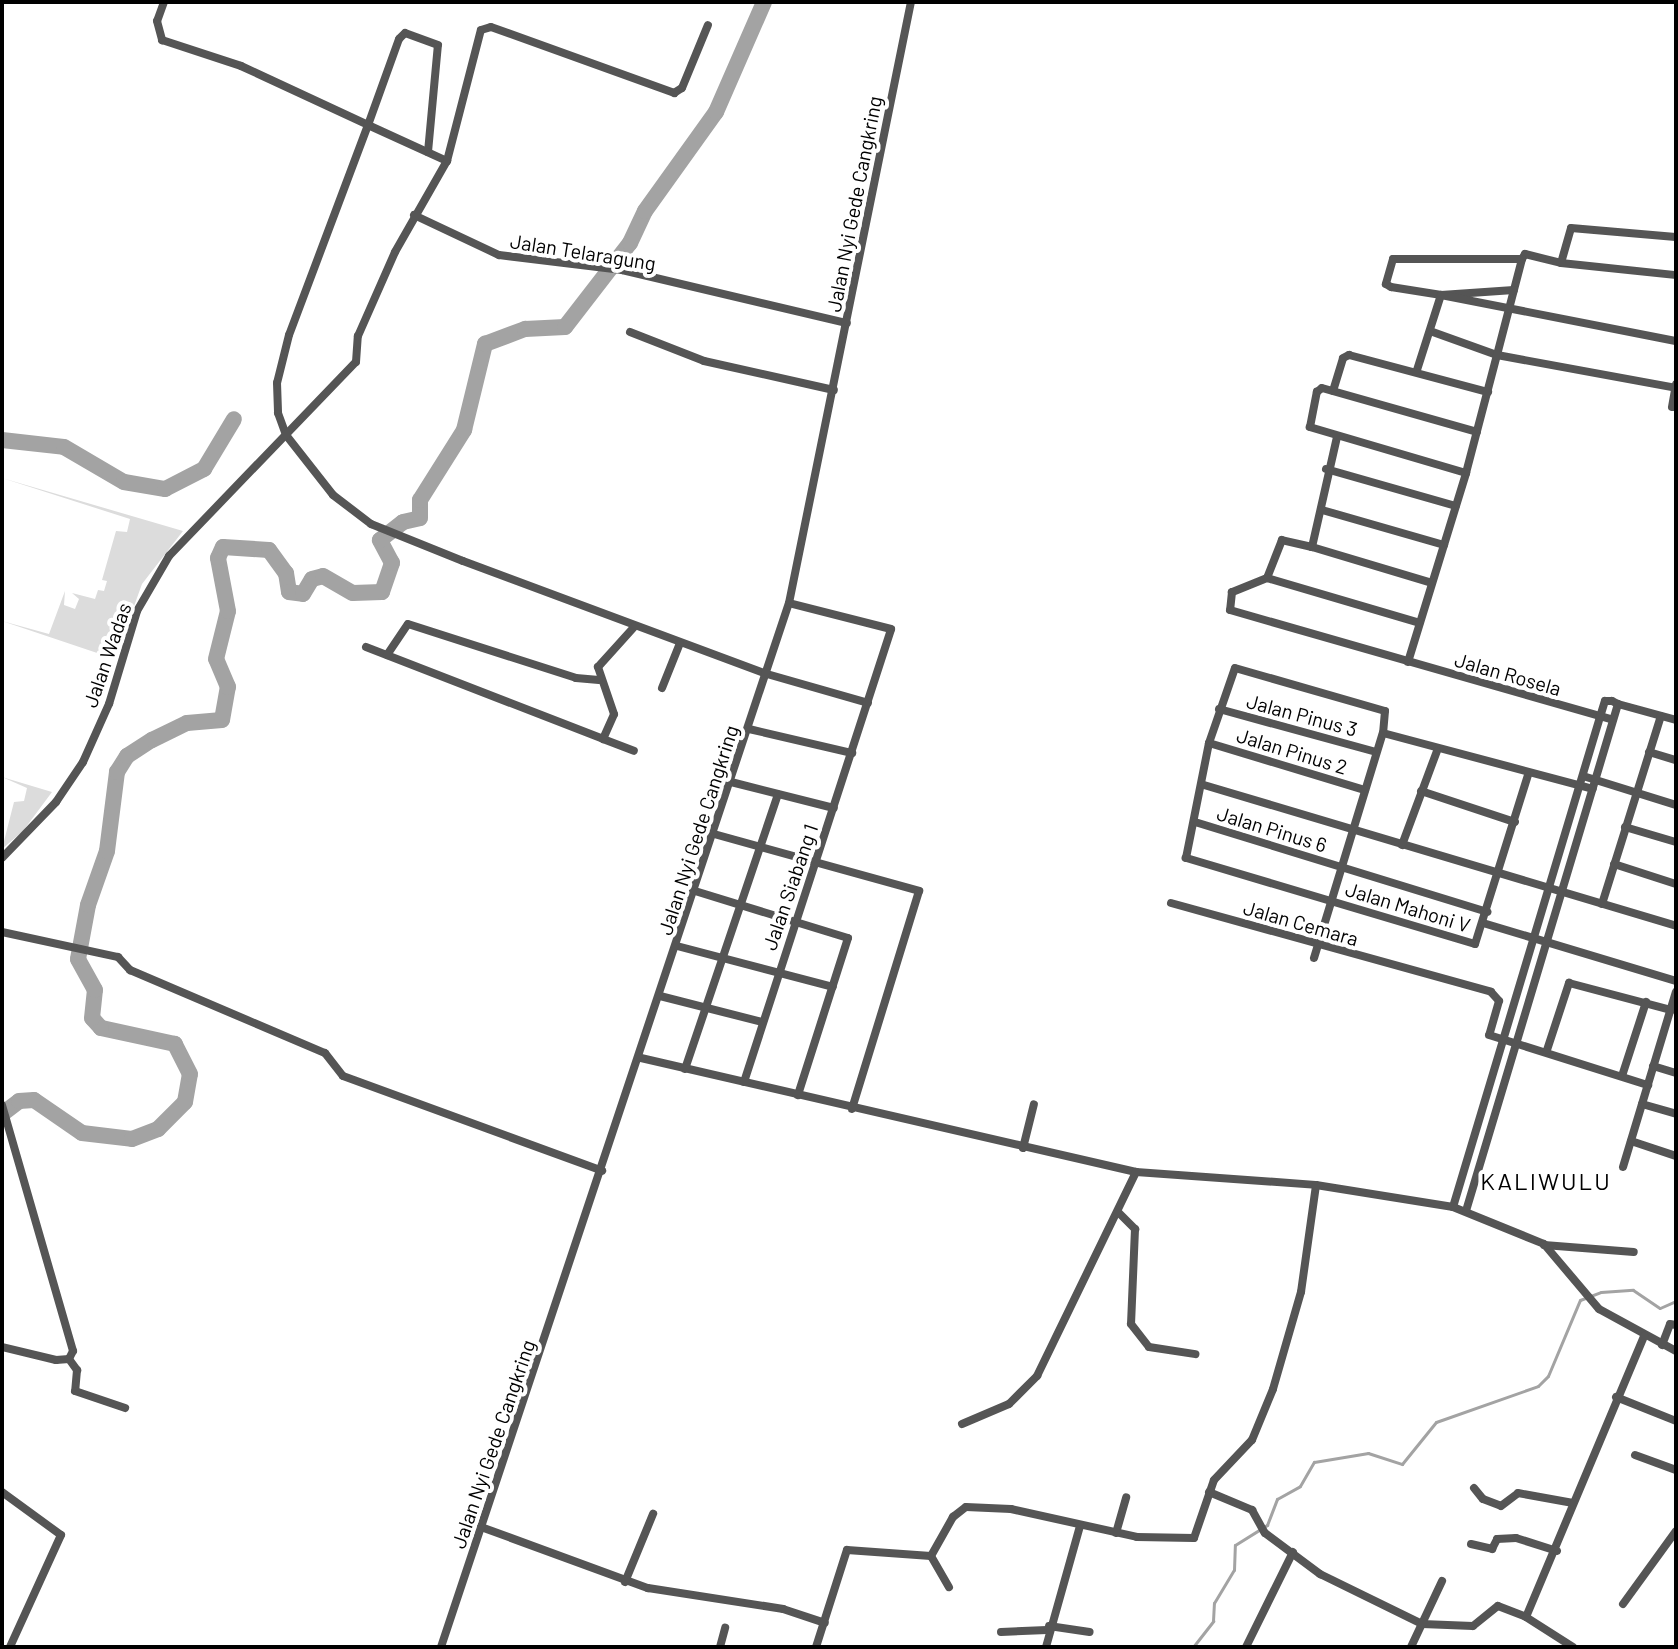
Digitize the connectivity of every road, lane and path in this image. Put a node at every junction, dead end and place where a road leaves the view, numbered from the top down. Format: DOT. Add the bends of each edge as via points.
graph roads {
  1 [pos="164,2"];
  2 [pos="911,2"];
  3 [pos="708,25"];
  4 [pos="368,125"];
  5 [pos="428,152"];
  6 [pos="447,161"];
  7 [pos="414,215"];
  8 [pos="1676,237"];
  9 [pos="1522,259"];
  10 [pos="1561,263"];
  11 [pos="1676,275"];
  12 [pos="1514,290"];
  13 [pos="1441,295"];
  14 [pos="1509,310"];
  15 [pos="847,323"];
  16 [pos="1430,331"];
  17 [pos="630,332"];
  18 [pos="1676,341"];
  19 [pos="1497,355"];
  20 [pos="1417,370"];
  21 [pos="1676,386"];
  22 [pos="834,390"];
  23 [pos="1333,391"];
  24 [pos="1488,392"];
  25 [pos="1672,407"];
  26 [pos="1477,432"];
  27 [pos="286,435"];
  28 [pos="1337,437"];
  29 [pos="1326,469"];
  30 [pos="1466,473"];
  31 [pos="1456,506"];
  32 [pos="1322,510"];
  33 [pos="1444,545"];
  34 [pos="1312,547"];
  35 [pos="1267,578"];
  36 [pos="1432,583"];
  37 [pos="789,603"];
  38 [pos="1420,623"];
  39 [pos="635,626"];
  40 [pos="680,643"];
  41 [pos="366,647"];
  42 [pos="387,655"];
  43 [pos="1408,662"];
  44 [pos="767,674"];
  45 [pos="599,680"];
  46 [pos="662,688"];
  47 [pos="868,703"];
  48 [pos="1618,704"];
  49 [pos="1219,709"];
  50 [pos="1661,716"];
  51 [pos="1600,717"];
  52 [pos="1613,720"];
  53 [pos="1676,720"];
  54 [pos="749,729"];
  55 [pos="1383,733"];
  56 [pos="603,739"];
  57 [pos="1209,743"];
  58 [pos="634,751"];
  59 [pos="1437,751"];
  60 [pos="1376,752"];
  61 [pos="1649,752"];
  62 [pos="852,753"];
  63 [pos="1676,760"];
  64 [pos="1528,775"];
  65 [pos="1581,780"];
  66 [pos="731,782"];
  67 [pos="1594,784"];
  68 [pos="1204,785"];
  69 [pos="1365,790"];
  70 [pos="1421,791"];
  71 [pos="1636,792"];
  72 [pos="778,794"];
  73 [pos="1676,805"];
  74 [pos="834,808"];
  75 [pos="1195,822"];
  76 [pos="1515,822"];
  77 [pos="1625,827"];
  78 [pos="1353,830"];
  79 [pos="714,834"];
  80 [pos="1676,842"];
  81 [pos="1402,845"];
  82 [pos="761,850"];
  83 [pos="2,858"];
  84 [pos="816,864"];
  85 [pos="1614,864"];
  86 [pos="1341,867"];
  87 [pos="1499,874"];
  88 [pos="1676,884"];
  89 [pos="1547,890"];
  90 [pos="695,891"];
  91 [pos="1562,895"];
  92 [pos="1331,901"];
  93 [pos="1171,903"];
  94 [pos="1602,904"];
  95 [pos="743,905"];
  96 [pos="1487,912"];
  97 [pos="796,919"];
  98 [pos="1483,923"];
  99 [pos="1676,926"];
  100 [pos="2,932"];
  101 [pos="1533,938"];
  102 [pos="1319,944"];
  103 [pos="1546,944"];
  104 [pos="677,946"];
  105 [pos="724,958"];
  106 [pos="1314,958"];
  107 [pos="778,971"];
  108 [pos="1676,981"];
  109 [pos="833,987"];
  110 [pos="1676,992"];
  111 [pos="660,996"];
  112 [pos="1646,1002"];
  113 [pos="705,1009"];
  114 [pos="1671,1010"];
  115 [pos="762,1022"];
  116 [pos="1665,1028"];
  117 [pos="1676,1031"];
  118 [pos="1503,1039"];
  119 [pos="1517,1043"];
  120 [pos="1547,1050"];
  121 [pos="641,1058"];
  122 [pos="1653,1066"];
  123 [pos="685,1069"];
  124 [pos="1676,1073"];
  125 [pos="1622,1076"];
  126 [pos="744,1082"];
  127 [pos="1648,1085"];
  128 [pos="798,1095"];
  129 [pos="1034,1104"];
  130 [pos="1642,1104"];
  131 [pos="2,1106"];
  132 [pos="852,1109"];
  133 [pos="1676,1114"];
  134 [pos="1631,1141"];
  135 [pos="1023,1148"];
  136 [pos="1676,1156"];
  137 [pos="1623,1167"];
  138 [pos="602,1171"];
  139 [pos="1136,1172"];
  140 [pos="1316,1185"];
  141 [pos="1453,1207"];
  142 [pos="1466,1211"];
  143 [pos="1119,1213"];
  144 [pos="1544,1244"];
  145 [pos="1634,1252"];
  146 [pos="1676,1325"];
  147 [pos="1644,1336"];
  148 [pos="1662,1345"];
  149 [pos="2,1347"];
  150 [pos="1676,1351"];
  151 [pos="1195,1354"];
  152 [pos="69,1359"];
  153 [pos="1616,1397"];
  154 [pos="125,1408"];
  155 [pos="1676,1421"];
  156 [pos="962,1424"];
  157 [pos="1635,1455"];
  158 [pos="1676,1470"];
  159 [pos="1474,1488"];
  160 [pos="2,1492"];
  161 [pos="1209,1492"];
  162 [pos="1126,1497"];
  163 [pos="1573,1503"];
  164 [pos="653,1514"];
  165 [pos="1080,1526"];
  166 [pos="481,1527"];
  167 [pos="1676,1531"];
  168 [pos="1116,1533"];
  169 [pos="1471,1544"];
  170 [pos="1557,1551"];
  171 [pos="1293,1552"];
  172 [pos="931,1556"];
  173 [pos="1442,1581"];
  174 [pos="625,1582"];
  175 [pos="949,1587"];
  176 [pos="1623,1604"];
  177 [pos="1526,1617"];
  178 [pos="825,1623"];
  179 [pos="1422,1624"];
  180 [pos="725,1628"];
  181 [pos="1048,1628"];
  182 [pos="1001,1632"];
  183 [pos="1090,1632"];
  184 [pos="10,1647"];
  185 [pos="441,1647"];
  186 [pos="720,1647"];
  187 [pos="816,1647"];
  188 [pos="1046,1647"];
  189 [pos="1246,1647"];
  190 [pos="1411,1647"];
  191 [pos="1573,1647"];
  1 -- 4 [label="street" via="157,21 162,40 241,66"];
  2 -- 15 [label="street, Jalan Nyi Gede Cangkring"];
  3 -- 6 [label="street, Jalan Wadas" via="682,88 674,93 483,28"];
  4 -- 5 [label="street"];
  4 -- 5 [label="street" via="400,36 410,33 433,41 438,51"];
  4 -- 27 [label="street" via="278,372 276,401"];
  5 -- 6 [label="street"];
  6 -- 7 [label="street, Jalan Wadas"];
  7 -- 15 [label="street, Jalan Telaragung" via="499,255 622,270"];
  7 -- 27 [label="street, Jalan Wadas" via="358,336 356,362"];
  8 -- 10 [label="street" via="1571,228"];
  9 -- 10 [label="street" via="1525,254"];
  9 -- 12 [label="street"];
  9 -- 13 [label="street" via="1391,261 1387,286"];
  10 -- 11 [label="street"];
  12 -- 13 [label="street"];
  12 -- 14 [label="street"];
  13 -- 14 [label="street"];
  13 -- 16 [label="street"];
  14 -- 18 [label="street"];
  14 -- 19 [label="street"];
  15 -- 22 [label="street, Jalan Nyi Gede Cangkring"];
  16 -- 19 [label="street"];
  16 -- 20 [label="street"];
  17 -- 22 [label="street" via="699,360"];
  19 -- 21 [label="street"];
  19 -- 24 [label="street"];
  20 -- 23 [label="street" via="1345,355"];
  20 -- 24 [label="street"];
  21 -- 25 [label="street"];
  22 -- 37 [label="street, Jalan Nyi Gede Cangkring"];
  23 -- 26 [label="street"];
  23 -- 28 [label="street" via="1317,392 1308,425"];
  24 -- 26 [label="street"];
  26 -- 30 [label="street"];
  27 -- 39 [label="street" via="351,512"];
  27 -- 83 [label="street, Jalan Wadas" via="169,556 137,611 109,704 83,762 56,802"];
  28 -- 29 [label="street"];
  28 -- 30 [label="street"];
  29 -- 31 [label="street"];
  29 -- 32 [label="street"];
  30 -- 31 [label="street"];
  31 -- 33 [label="street"];
  32 -- 33 [label="street"];
  32 -- 34 [label="street"];
  33 -- 36 [label="street"];
  34 -- 35 [label="street" via="1282,540"];
  34 -- 36 [label="street"];
  35 -- 38 [label="street"];
  35 -- 43 [label="street, Jalan Rosela" via="1232,592 1230,610"];
  36 -- 38 [label="street"];
  37 -- 44 [label="street, Jalan Nyi Gede Cangkring"];
  37 -- 47 [label="street, Jalan Siabang 1" via="891,629"];
  38 -- 43 [label="street"];
  39 -- 40 [label="street"];
  39 -- 45 [label="street" via="601,661"];
  40 -- 44 [label="street"];
  40 -- 46 [label="street"];
  41 -- 42 [label="street"];
  42 -- 45 [label="street" via="408,624 576,678"];
  42 -- 56 [label="street"];
  43 -- 51 [label="street, Jalan Rosela"];
  44 -- 47 [label="street"];
  44 -- 54 [label="street, Jalan Nyi Gede Cangkring"];
  45 -- 56 [label="street" via="614,714"];
  47 -- 62 [label="street, Jalan Siabang 1"];
  48 -- 50 [label="street"];
  48 -- 51 [label="street" via="1605,701"];
  48 -- 52 [label="street"];
  49 -- 55 [label="street" via="1235,668 1385,711"];
  49 -- 57 [label="street"];
  49 -- 60 [label="street, Jalan Pinus 3"];
  50 -- 53 [label="street"];
  50 -- 61 [label="street"];
  51 -- 52 [label="street, Jalan Rosela"];
  51 -- 65 [label="street"];
  52 -- 67 [label="street"];
  54 -- 62 [label="street"];
  54 -- 66 [label="street, Jalan Nyi Gede Cangkring"];
  55 -- 59 [label="street"];
  55 -- 60 [label="street"];
  56 -- 58 [label="street"];
  57 -- 68 [label="street"];
  57 -- 69 [label="street, Jalan Pinus 2"];
  59 -- 64 [label="street"];
  59 -- 70 [label="street"];
  60 -- 69 [label="street"];
  61 -- 63 [label="street"];
  61 -- 71 [label="street"];
  62 -- 74 [label="street, Jalan Siabang 1"];
  64 -- 65 [label="street" via="1544,772"];
  64 -- 76 [label="street"];
  65 -- 67 [label="street"];
  65 -- 89 [label="street"];
  66 -- 72 [label="street"];
  66 -- 79 [label="street, Jalan Nyi Gede Cangkring"];
  67 -- 71 [label="street"];
  67 -- 91 [label="street"];
  68 -- 75 [label="street"];
  68 -- 78 [label="street"];
  69 -- 78 [label="street"];
  70 -- 76 [label="street"];
  70 -- 81 [label="street"];
  71 -- 73 [label="street"];
  71 -- 77 [label="street"];
  72 -- 74 [label="street"];
  72 -- 82 [label="street"];
  74 -- 84 [label="street, Jalan Siabang 1"];
  75 -- 86 [label="street, Jalan Pinus 6"];
  75 -- 92 [label="street, Jalan Mahoni V" via="1189,860"];
  76 -- 87 [label="street"];
  77 -- 80 [label="street"];
  77 -- 85 [label="street"];
  78 -- 81 [label="street"];
  78 -- 86 [label="street"];
  79 -- 82 [label="street"];
  79 -- 90 [label="street, Jalan Nyi Gede Cangkring"];
  81 -- 87 [label="street"];
  82 -- 84 [label="street"];
  82 -- 95 [label="street"];
  84 -- 97 [label="street, Jalan Siabang 1"];
  84 -- 132 [label="street" via="919,893"];
  85 -- 88 [label="street"];
  85 -- 94 [label="street"];
  86 -- 92 [label="street"];
  86 -- 96 [label="street, Jalan Pinus 6"];
  87 -- 89 [label="street"];
  87 -- 96 [label="street"];
  89 -- 91 [label="street"];
  89 -- 101 [label="street"];
  90 -- 95 [label="street"];
  90 -- 104 [label="street, Jalan Nyi Gede Cangkring"];
  91 -- 94 [label="street"];
  91 -- 103 [label="street"];
  92 -- 98 [label="street, Jalan Mahoni V" via="1475,944"];
  92 -- 102 [label="street"];
  93 -- 102 [label="street, Jalan Cemara"];
  94 -- 99 [label="street"];
  95 -- 97 [label="street"];
  95 -- 105 [label="street"];
  96 -- 98 [label="street"];
  97 -- 107 [label="street, Jalan Siabang 1"];
  97 -- 109 [label="street" via="848,938"];
  98 -- 101 [label="street"];
  100 -- 138 [label="street" via="118,957 130,970 325,1053 343,1076 355,1082"];
  101 -- 103 [label="street"];
  101 -- 118 [label="street"];
  102 -- 106 [label="street"];
  102 -- 118 [label="street, Jalan Cemara" via="1496,995 1489,1035"];
  103 -- 108 [label="street"];
  103 -- 119 [label="street"];
  104 -- 105 [label="street"];
  104 -- 111 [label="street, Jalan Nyi Gede Cangkring"];
  105 -- 107 [label="street"];
  105 -- 113 [label="street"];
  107 -- 109 [label="street"];
  107 -- 115 [label="street, Jalan Siabang 1"];
  109 -- 128 [label="street"];
  110 -- 114 [label="street"];
  111 -- 113 [label="street"];
  111 -- 121 [label="street, Jalan Nyi Gede Cangkring"];
  112 -- 114 [label="street"];
  112 -- 120 [label="street" via="1569,983"];
  112 -- 125 [label="street"];
  113 -- 115 [label="street"];
  113 -- 123 [label="street"];
  114 -- 116 [label="street"];
  115 -- 126 [label="street, Jalan Siabang 1"];
  116 -- 117 [label="street"];
  116 -- 122 [label="street"];
  118 -- 119 [label="street"];
  118 -- 141 [label="street"];
  119 -- 120 [label="street"];
  119 -- 142 [label="street"];
  120 -- 125 [label="street"];
  121 -- 123 [label="street"];
  121 -- 138 [label="street, Jalan Nyi Gede Cangkring"];
  122 -- 124 [label="street"];
  122 -- 127 [label="street"];
  123 -- 126 [label="street"];
  125 -- 127 [label="street"];
  126 -- 128 [label="street"];
  127 -- 130 [label="street"];
  128 -- 132 [label="street"];
  129 -- 135 [label="street"];
  130 -- 133 [label="street"];
  130 -- 134 [label="street"];
  131 -- 152 [label="street" via="73,1351"];
  132 -- 135 [label="street"];
  134 -- 136 [label="street"];
  134 -- 137 [label="street"];
  135 -- 139 [label="street"];
  138 -- 166 [label="street, Jalan Nyi Gede Cangkring"];
  139 -- 140 [label="street"];
  139 -- 143 [label="street"];
  140 -- 141 [label="street"];
  140 -- 161 [label="street" via="1301,1292 1273,1389 1252,1440 1219,1473"];
  141 -- 142 [label="street"];
  142 -- 144 [label="street"];
  143 -- 151 [label="street" via="1135,1229 1131,1324 1149,1347"];
  143 -- 156 [label="street" via="1037,1376 1009,1404"];
  144 -- 145 [label="street"];
  144 -- 147 [label="street" via="1599,1309"];
  146 -- 148 [label="street" via="1670,1324"];
  147 -- 148 [label="street"];
  147 -- 153 [label="street"];
  148 -- 150 [label="street"];
  149 -- 152 [label="street"];
  152 -- 154 [label="street" via="77,1370 75,1391"];
  153 -- 155 [label="street"];
  153 -- 163 [label="street"];
  157 -- 158 [label="street"];
  159 -- 163 [label="street" via="1483,1499 1501,1506 1518,1493"];
  160 -- 184 [label="street" via="61,1535"];
  161 -- 168 [label="street" via="1194,1538"];
  161 -- 171 [label="street" via="1254,1514 1265,1533"];
  162 -- 168 [label="street"];
  163 -- 170 [label="street"];
  164 -- 174 [label="street"];
  165 -- 168 [label="street"];
  165 -- 172 [label="street" via="1011,1509 966,1507 953,1517"];
  165 -- 181 [label="street"];
  166 -- 174 [label="street"];
  166 -- 185 [label="street, Jalan Nyi Gede Cangkring"];
  167 -- 176 [label="street"];
  169 -- 170 [label="street" via="1494,1549 1497,1539 1516,1538"];
  170 -- 177 [label="street"];
  171 -- 179 [label="street" via="1349,1591"];
  171 -- 189 [label="street"];
  172 -- 175 [label="street"];
  172 -- 178 [label="street" via="847,1550"];
  173 -- 179 [label="street"];
  174 -- 178 [label="street" via="783,1609"];
  177 -- 179 [label="street" via="1498,1606 1473,1626"];
  177 -- 191 [label="street"];
  178 -- 187 [label="street"];
  179 -- 190 [label="street"];
  180 -- 186 [label="street"];
  181 -- 182 [label="street"];
  181 -- 183 [label="street"];
  181 -- 188 [label="street"];
}
